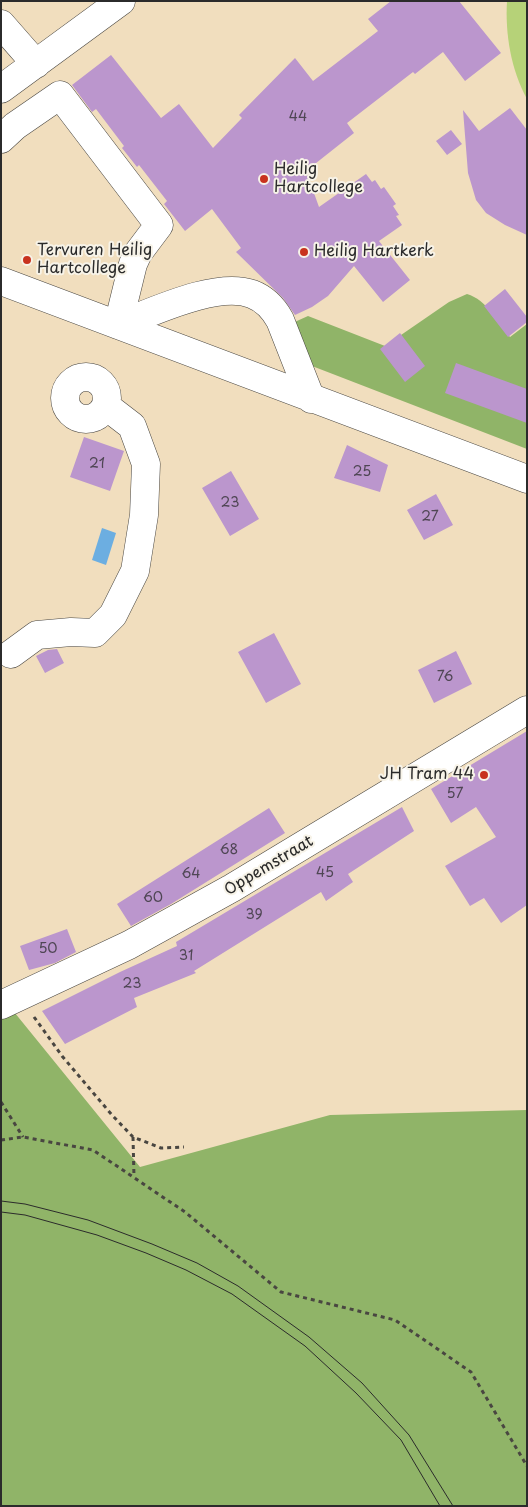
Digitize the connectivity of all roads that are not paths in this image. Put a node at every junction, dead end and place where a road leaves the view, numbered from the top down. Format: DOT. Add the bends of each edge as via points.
graph roads {
  1 [pos="121,1"];
  2 [pos="1,24"];
  3 [pos="36,64"];
  4 [pos="1,89"];
  5 [pos="1,139"];
  6 [pos="1,281"];
  7 [pos="118,325"];
  8 [pos="311,399"];
  9 [pos="106,406"];
  10 [pos="527,479"];
  11 [pos="11,654"];
  12 [pos="527,710"];
  13 [pos="10,1001"];
  1 -- 3 [label="street"];
  2 -- 3 [label="street"];
  3 -- 4 [label="street"];
  5 -- 7 [label="street" via="60,95 159,225 138,253"];
  6 -- 7 [label="street"];
  7 -- 8 [label="street"];
  7 -- 8 [label="street" via="206,294 253,294 264,300 280,320"];
  8 -- 10 [label="street"];
  9 -- 11 [label="street" via="132,426 146,464 144,515 135,571 113,615 95,633 37,635"];
  12 -- 13 [label="street, Oppemstraat" via="232,888 129,945"];
}
